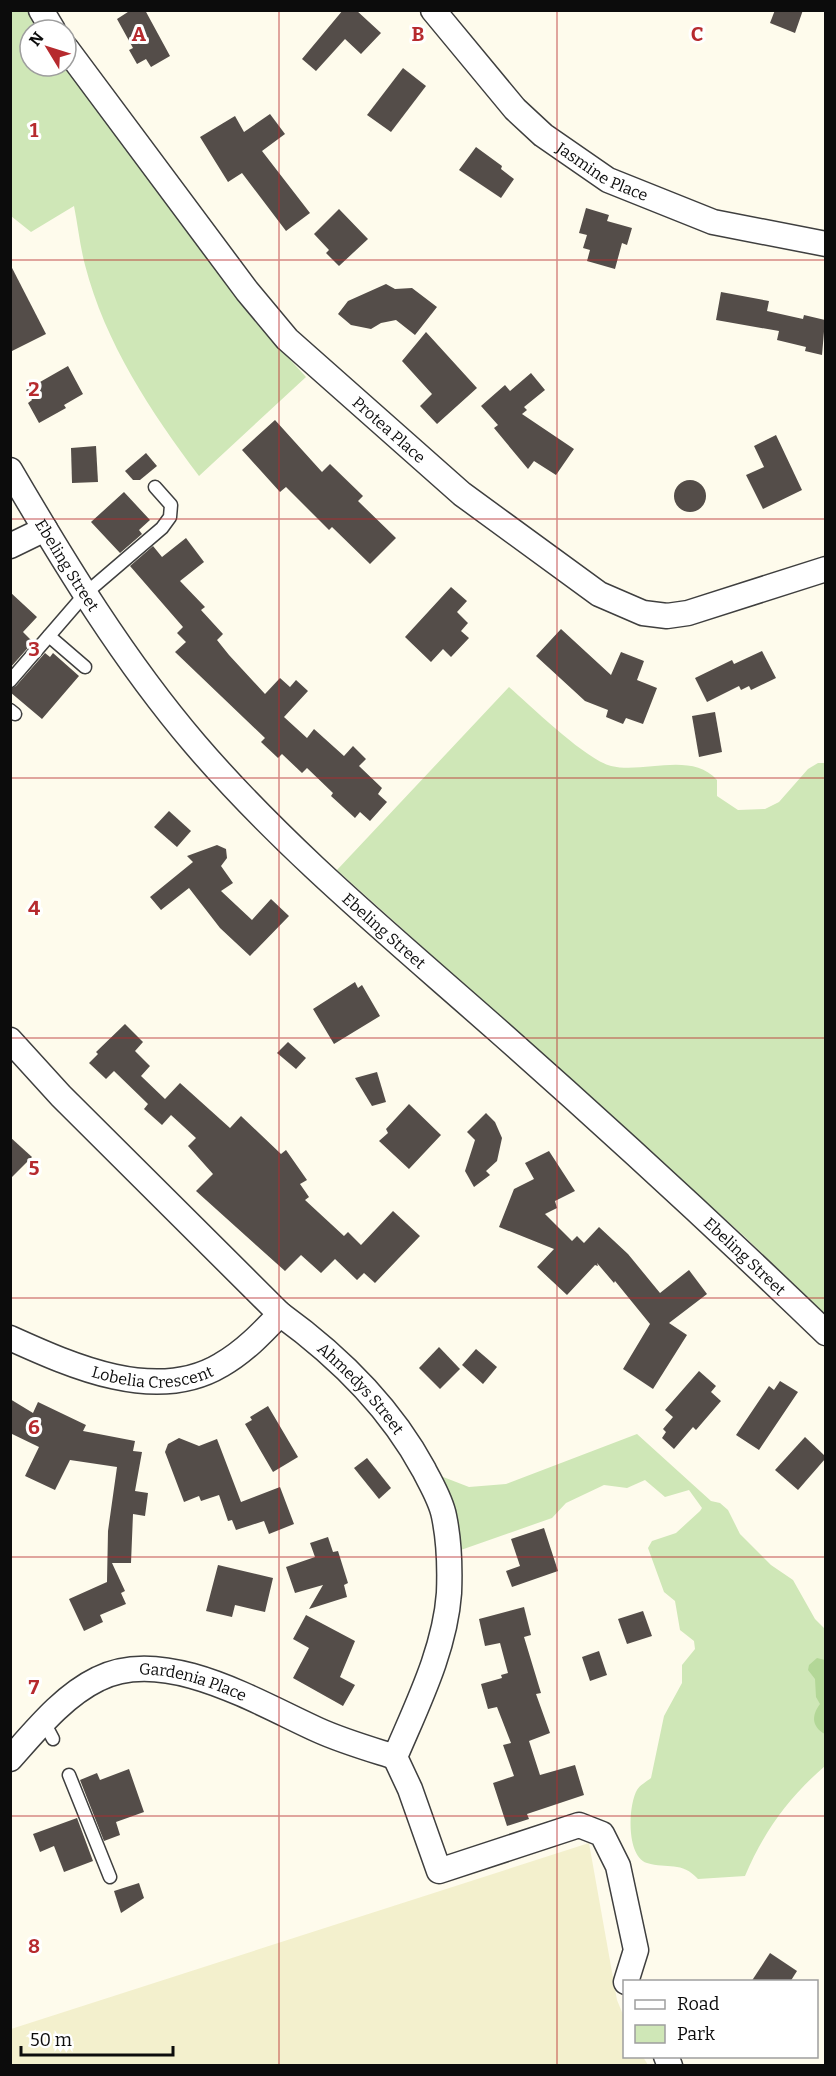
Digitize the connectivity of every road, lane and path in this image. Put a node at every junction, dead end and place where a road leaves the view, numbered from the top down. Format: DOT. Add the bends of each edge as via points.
graph roads {
  1 [pos="433,10"];
  2 [pos="78,64"];
  3 [pos="825,244"];
  4 [pos="10,470"];
  5 [pos="155,487"];
  6 [pos="45,529"];
  7 [pos="10,546"];
  8 [pos="825,569"];
  9 [pos="86,592"];
  10 [pos="49,636"];
  11 [pos="85,668"];
  12 [pos="10,681"];
  13 [pos="10,1040"];
  14 [pos="280,1314"];
  15 [pos="825,1333"];
  16 [pos="10,1338"];
  17 [pos="395,1757"];
  18 [pos="10,1759"];
  19 [pos="69,1775"];
  20 [pos="110,1876"];
  21 [pos="627,1980"];
  1 -- 3 [label="street, Jasmine Place" via="514,109 543,135 608,180 713,222"];
  2 -- 8 [label="street, Protea Place" via="286,339 462,494 599,594 643,613 677,615"];
  4 -- 6 [label="street, Ebeling Street"];
  5 -- 9 [label="lane" via="171,506 171,517"];
  6 -- 7 [label="street"];
  6 -- 9 [label="street, Ebeling Street"];
  9 -- 10 [label="lane"];
  9 -- 15 [label="street, Ebeling Street" via="132,662 194,743 279,833 728,1238"];
  10 -- 11 [label="lane"];
  10 -- 12 [label="lane"];
  13 -- 14 [label="street, Ahmedys Street"];
  14 -- 16 [label="street, Lobelia Crescent" via="256,1340 220,1366 184,1379 162,1381 88,1369"];
  14 -- 17 [label="street, Ahmedys Street" via="369,1391 410,1444 444,1514 449,1594 442,1631 427,1682"];
  17 -- 18 [label="street, Gardenia Place" via="321,1731 204,1679 175,1672 138,1670 99,1678 77,1692 49,1730"];
  17 -- 21 [label="street" via="411,1789 439,1871 579,1825 602,1834 618,1866 636,1950"];
  19 -- 20 [label="lane"];
}
